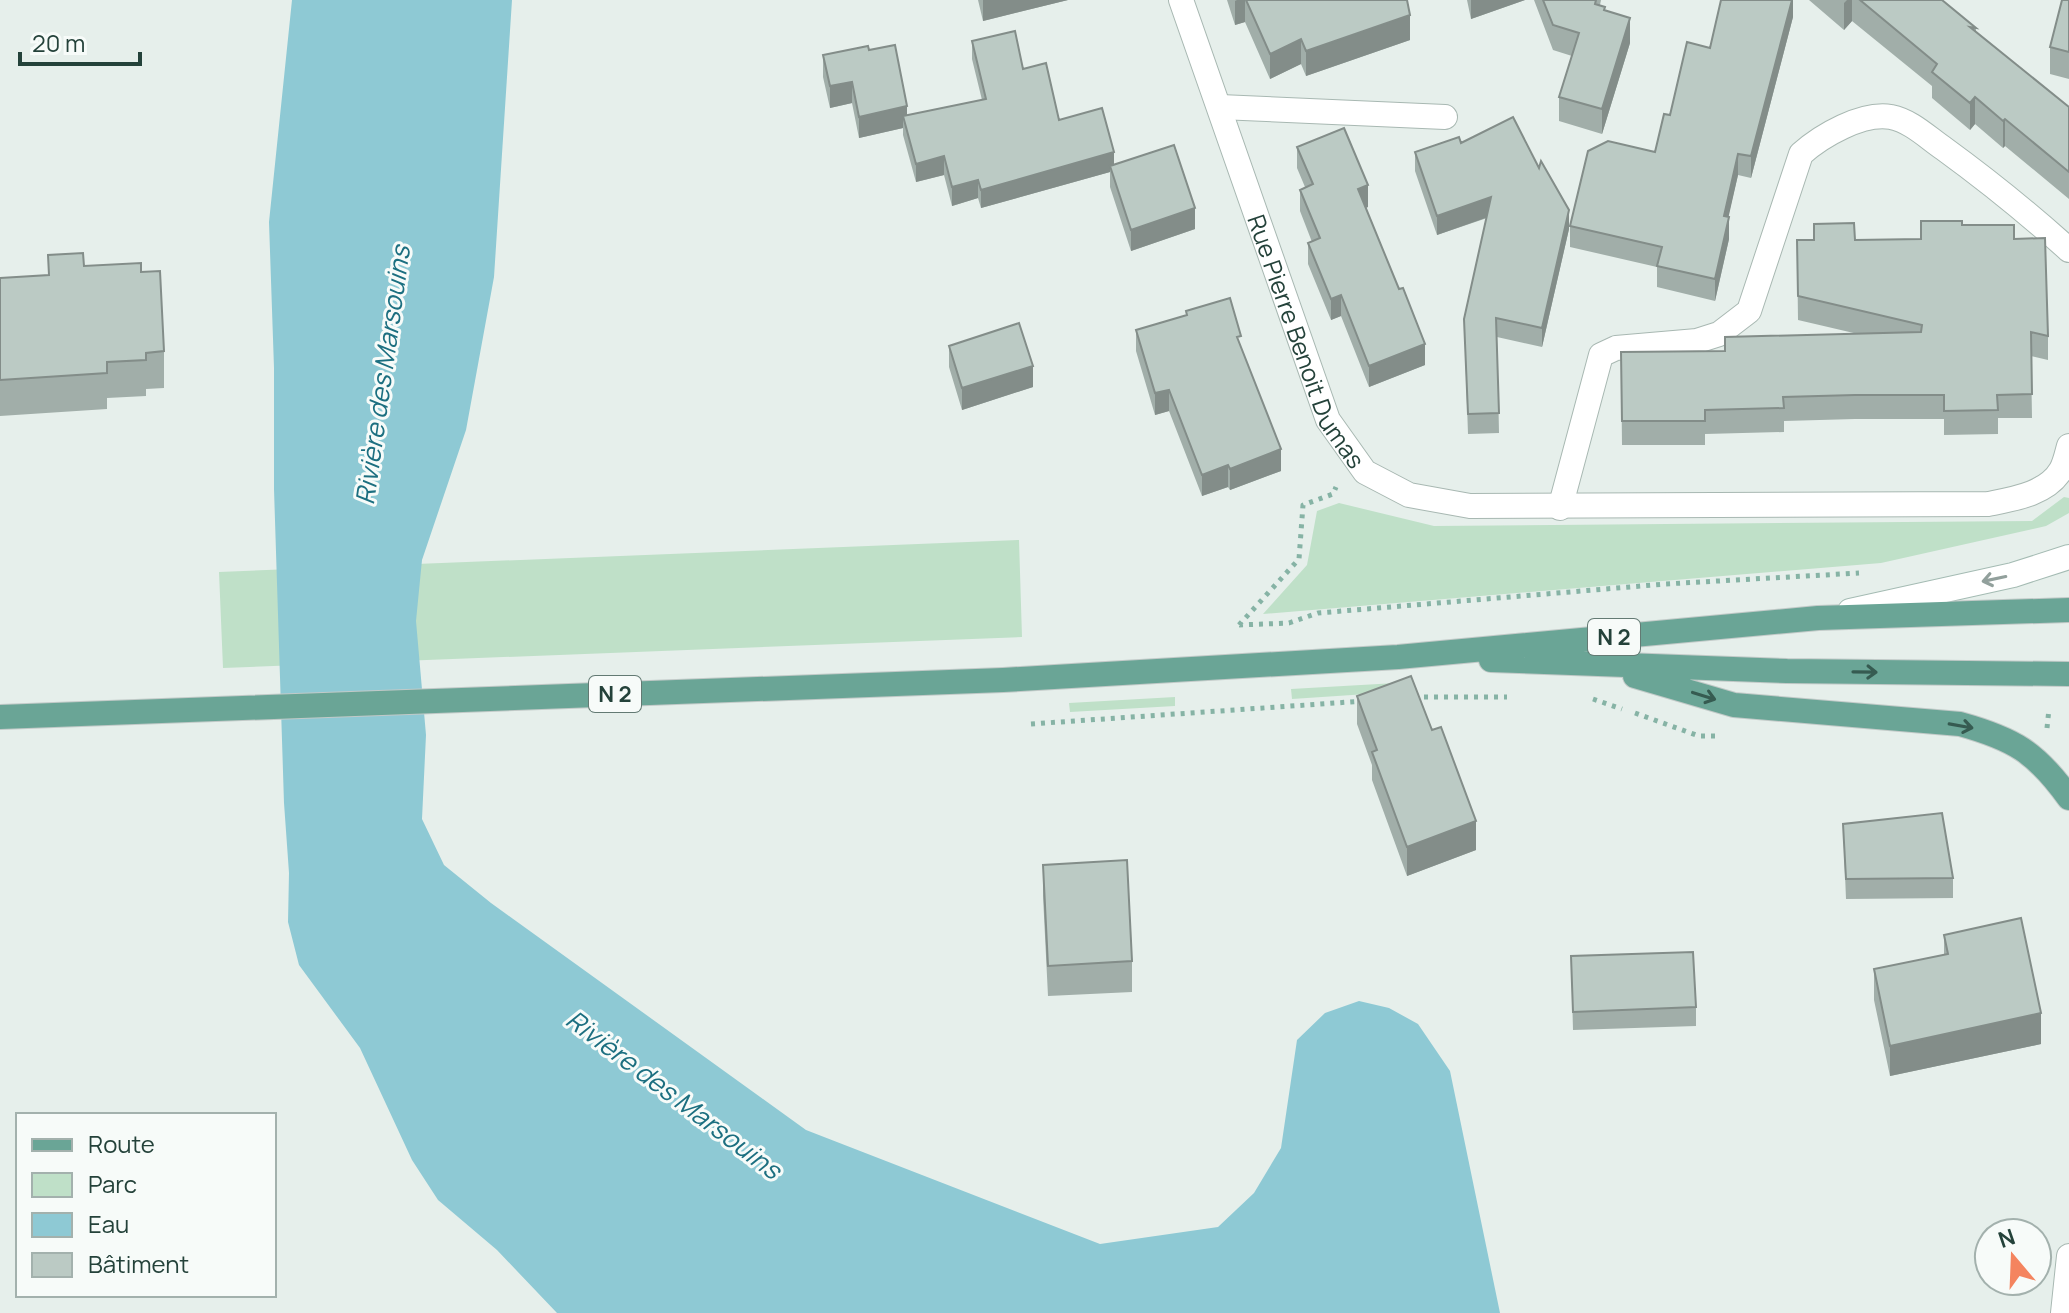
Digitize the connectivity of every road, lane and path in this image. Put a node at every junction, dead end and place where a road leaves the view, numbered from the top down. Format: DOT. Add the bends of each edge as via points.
graph roads {
  1 [pos="1181,0"];
  2 [pos="1220,107"];
  3 [pos="1445,117"];
  4 [pos="2069,250"];
  5 [pos="2069,446"];
  6 [pos="1354,456"];
  7 [pos="1560,508"];
  8 [pos="2069,557"];
  9 [pos="1865,572"];
  10 [pos="2069,610"];
  11 [pos="1818,618"];
  12 [pos="1409,656"];
  13 [pos="1602,666"];
  14 [pos="2069,674"];
  15 [pos="1510,697"];
  16 [pos="1589,697"];
  17 [pos="1400,698"];
  18 [pos="1369,700"];
  19 [pos="0,717"];
  20 [pos="1031,724"];
  21 [pos="1730,736"];
  22 [pos="2069,798"];
  23 [pos="2069,1256"];
  24 [pos="2063,1313"];
  1 -- 2 [label="street, Rue Pierre Benoit Dumas"];
  2 -- 3 [label="street"];
  2 -- 6 [label="street, Rue Pierre Benoit Dumas" via="1328,420"];
  4 -- 7 [label="street" via="1981,175 1905,120 1886,116 1836,129 1801,154 1749,311 1719,334 1697,341 1616,348 1601,355"];
  5 -- 7 [label="street, Rue Pierre Benoit Dumas" via="2054,479 2031,493 1988,504"];
  6 -- 7 [label="street, Rue Pierre Benoit Dumas" via="1365,472 1409,495 1470,506"];
  6 -- 9 [label="path" via="1333,494 1303,505 1299,559 1239,625 1289,623 1318,613"];
  8 -- 11 [label="street, one-way" via="2013,575"];
  10 -- 11 [label="main road, N 2"];
  11 -- 12 [label="main road, N 2"];
  12 -- 13 [label="main road, N 2"];
  12 -- 19 [label="main road, N 2" via="1003,680"];
  13 -- 14 [label="main road, N 2, one-way"];
  13 -- 22 [label="main road, one-way" via="1734,705 1960,724 1997,734 2030,753"];
  15 -- 17 [label="path"];
  16 -- 21 [label="path" via="1699,736"];
  18 -- 20 [label="path"];
  23 -- 24 [label="street"];
}
